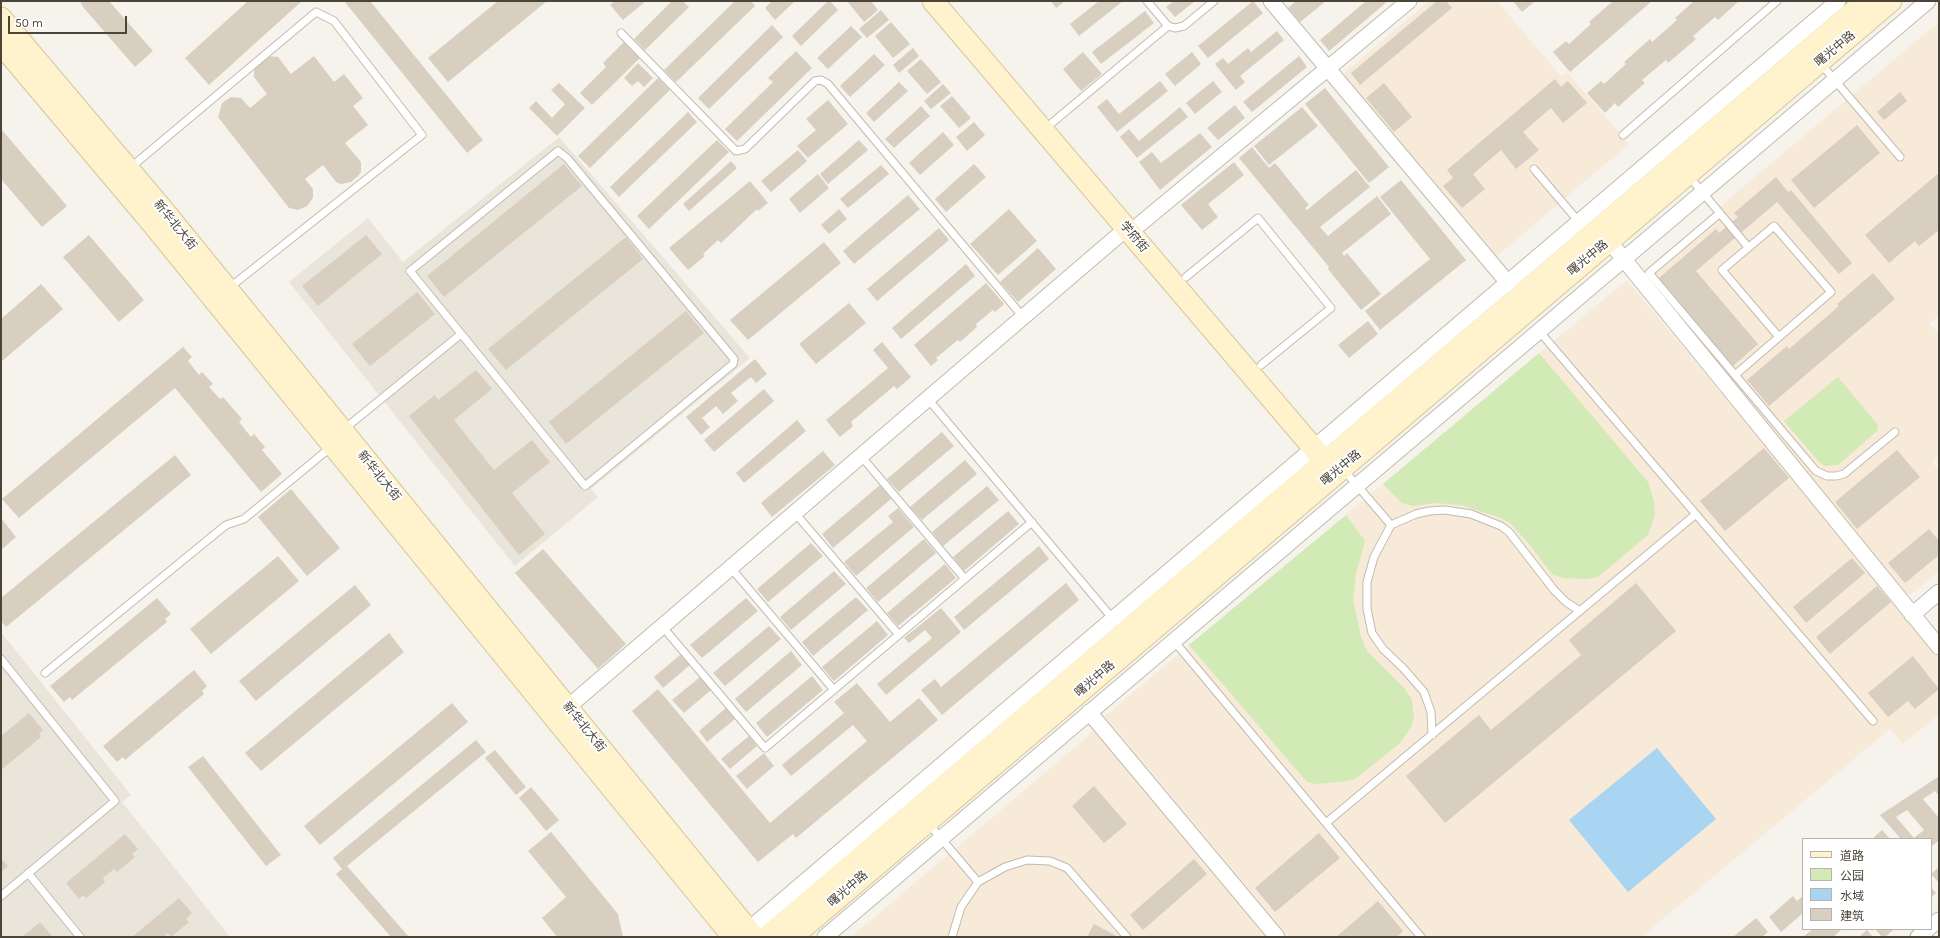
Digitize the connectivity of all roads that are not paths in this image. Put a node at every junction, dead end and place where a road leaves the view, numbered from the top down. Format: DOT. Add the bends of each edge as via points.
graph roads {
  1 [pos="933,1"];
  2 [pos="950,1"];
  3 [pos="1147,1"];
  4 [pos="1214,1"];
  5 [pos="1271,1"];
  6 [pos="1410,1"];
  7 [pos="1777,1"];
  8 [pos="1838,1"];
  9 [pos="1866,1"];
  10 [pos="1891,1"];
  11 [pos="1928,1"];
  12 [pos="1,18"];
  13 [pos="1168,26"];
  14 [pos="621,33"];
  15 [pos="1,44"];
  16 [pos="1820,62"];
  17 [pos="1327,69"];
  18 [pos="1834,80"];
  19 [pos="1053,122"];
  20 [pos="1623,135"];
  21 [pos="1900,157"];
  22 [pos="128,169"];
  23 [pos="1534,169"];
  24 [pos="1687,174"];
  25 [pos="1703,192"];
  26 [pos="1720,213"];
  27 [pos="1579,222"];
  28 [pos="1133,226"];
  29 [pos="1609,241"];
  30 [pos="1748,247"];
  31 [pos="1623,259"];
  32 [pos="1186,277"];
  33 [pos="227,289"];
  34 [pos="1513,289"];
  35 [pos="1023,318"];
  36 [pos="1539,331"];
  37 [pos="461,334"];
  38 [pos="1779,337"];
  39 [pos="1261,365"];
  40 [pos="1735,375"];
  41 [pos="928,399"];
  42 [pos="1895,432"];
  43 [pos="337,438"];
  44 [pos="861,456"];
  45 [pos="1332,458"];
  46 [pos="1357,485"];
  47 [pos="795,513"];
  48 [pos="1696,514"];
  49 [pos="1032,522"];
  50 [pos="1391,526"];
  51 [pos="731,568"];
  52 [pos="965,579"];
  53 [pos="1939,592"];
  54 [pos="1580,611"];
  55 [pos="1912,615"];
  56 [pos="1114,619"];
  57 [pos="662,626"];
  58 [pos="899,635"];
  59 [pos="1174,641"];
  60 [pos="1939,647"];
  61 [pos="1,659"];
  62 [pos="45,673"];
  63 [pos="834,690"];
  64 [pos="568,708"];
  65 [pos="1089,712"];
  66 [pos="1873,720"];
  67 [pos="1432,735"];
  68 [pos="927,822"];
  69 [pos="1326,823"];
  70 [pos="941,839"];
  71 [pos="28,873"];
  72 [pos="978,882"];
  73 [pos="1,896"];
  74 [pos="1927,930"];
  75 [pos="748,936"];
  76 [pos="80,937"];
  77 [pos="792,937"];
  78 [pos="825,937"];
  79 [pos="952,937"];
  80 [pos="1126,937"];
  81 [pos="1277,937"];
  82 [pos="1421,937"];
  83 [pos="1918,937"];
  1 -- 28 [label="main road, 学府街"];
  2 -- 19 [label="main road, 学府街"];
  3 -- 13 [label="lane"];
  4 -- 13 [label="lane" via="1184,26"];
  5 -- 17 [label="street"];
  6 -- 17 [label="street"];
  7 -- 20 [label="lane"];
  8 -- 27 [label="street"];
  9 -- 34 [label="main road, 曙光中路"];
  10 -- 16 [label="main road, 曙光中路"];
  11 -- 18 [label="street"];
  12 -- 22 [label="main road, 新华北大街"];
  13 -- 19 [label="lane"];
  14 -- 35 [label="lane" via="736,151 745,149 815,81 821,80 828,84"];
  15 -- 43 [label="main road, 新华北大街"];
  16 -- 18 [label="lane"];
  16 -- 24 [label="main road, 曙光中路"];
  17 -- 28 [label="street"];
  17 -- 34 [label="street"];
  18 -- 21 [label="lane"];
  18 -- 25 [label="street"];
  19 -- 28 [label="main road, 学府街"];
  22 -- 33 [label="main road, 新华北大街"];
  22 -- 33 [label="lane" via="316,12 334,21 422,135"];
  23 -- 27 [label="lane"];
  24 -- 25 [label="lane"];
  24 -- 29 [label="main road, 曙光中路"];
  25 -- 26 [label="lane"];
  25 -- 31 [label="street"];
  26 -- 30 [label="lane"];
  26 -- 40 [label="lane" via="1649,272"];
  27 -- 34 [label="street"];
  28 -- 32 [label="main road, 学府街"];
  28 -- 35 [label="street"];
  28 -- 45 [label="main road, 学府街"];
  29 -- 31 [label="street"];
  29 -- 45 [label="main road, 曙光中路"];
  30 -- 38 [label="lane" via="1722,270"];
  30 -- 38 [label="lane" via="1774,226 1831,292"];
  31 -- 36 [label="street"];
  31 -- 55 [label="street"];
  32 -- 39 [label="main road, 学府街"];
  32 -- 39 [label="lane" via="1258,218 1331,308"];
  33 -- 43 [label="main road, 新华北大街"];
  34 -- 45 [label="main road, 曙光中路"];
  35 -- 41 [label="street"];
  36 -- 46 [label="street"];
  36 -- 48 [label="lane"];
  37 -- 37 [label="lane" via="410,271 558,151 567,158 734,359 733,364 585,486"];
  37 -- 43 [label="lane"];
  38 -- 40 [label="lane"];
  39 -- 45 [label="main road, 学府街"];
  40 -- 42 [label="lane" via="1816,471 1827,476 1844,474"];
  41 -- 44 [label="street"];
  41 -- 49 [label="lane"];
  43 -- 62 [label="lane" via="244,519 226,525"];
  43 -- 64 [label="main road, 新华北大街"];
  43 -- 75 [label="main road, 新华北大街"];
  44 -- 47 [label="street"];
  44 -- 52 [label="lane"];
  45 -- 46 [label="lane"];
  45 -- 56 [label="street"];
  45 -- 68 [label="main road, 曙光中路"];
  45 -- 75 [label="main road, 曙光中路"];
  46 -- 50 [label="lane"];
  46 -- 59 [label="street"];
  47 -- 51 [label="street"];
  47 -- 58 [label="lane"];
  48 -- 54 [label="lane"];
  48 -- 66 [label="lane"];
  49 -- 52 [label="lane"];
  49 -- 56 [label="lane"];
  50 -- 54 [label="lane" via="1416,514 1445,510 1471,514 1501,526 1509,532 1554,590"];
  50 -- 67 [label="lane" via="1374,557 1367,582 1367,609 1372,633 1383,649 1424,692 1431,712"];
  51 -- 57 [label="street"];
  51 -- 63 [label="lane"];
  52 -- 58 [label="lane"];
  53 -- 55 [label="street"];
  54 -- 67 [label="lane"];
  55 -- 60 [label="street"];
  56 -- 75 [label="street"];
  57 -- 63 [label="lane" via="765,748"];
  57 -- 64 [label="street"];
  58 -- 63 [label="lane"];
  59 -- 65 [label="street"];
  59 -- 69 [label="lane"];
  61 -- 71 [label="lane" via="115,800"];
  64 -- 75 [label="main road, 新华北大街"];
  65 -- 70 [label="street"];
  65 -- 81 [label="street"];
  67 -- 69 [label="lane"];
  68 -- 70 [label="lane"];
  68 -- 77 [label="main road, 曙光中路"];
  69 -- 82 [label="lane"];
  70 -- 72 [label="lane"];
  70 -- 78 [label="street"];
  71 -- 73 [label="lane"];
  71 -- 76 [label="lane"];
  72 -- 79 [label="lane" via="961,907"];
  72 -- 80 [label="lane" via="1005,867 1027,860 1050,861 1067,868"];
  74 -- 83 [label="street"];
}
